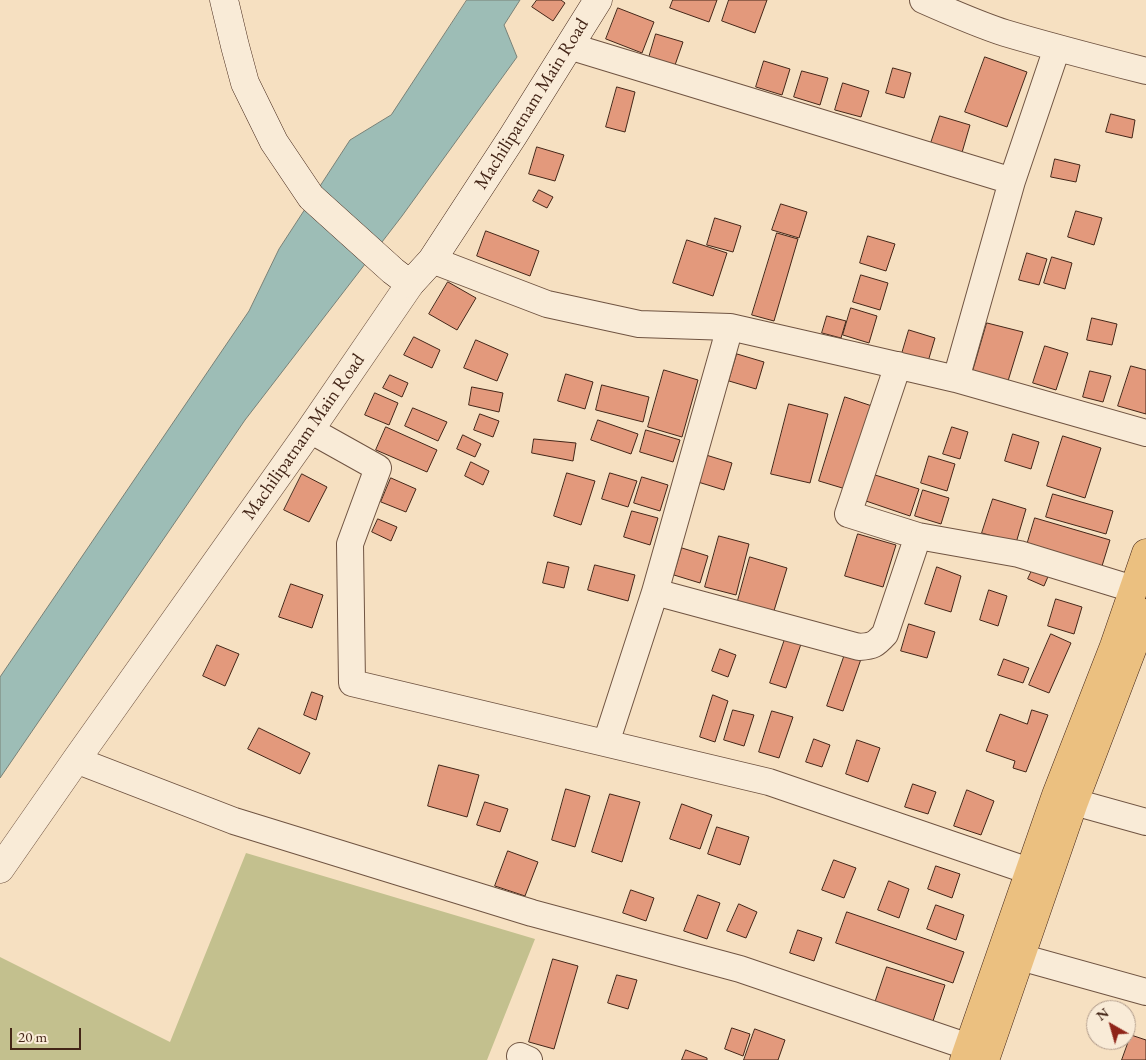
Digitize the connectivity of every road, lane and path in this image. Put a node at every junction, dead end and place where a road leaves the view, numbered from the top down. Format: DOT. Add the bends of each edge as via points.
graph roads {
  1 [pos="224,0"];
  2 [pos="598,0"];
  3 [pos="923,0"];
  4 [pos="569,46"];
  5 [pos="1057,48"];
  6 [pos="1146,71"];
  7 [pos="1012,181"];
  8 [pos="432,260"];
  9 [pos="401,278"];
  10 [pos="730,327"];
  11 [pos="898,365"];
  12 [pos="956,379"];
  13 [pos="310,430"];
  14 [pos="1146,433"];
  15 [pos="918,536"];
  16 [pos="1146,553"];
  17 [pos="1133,589"];
  18 [pos="655,592"];
  19 [pos="1146,613"];
  20 [pos="1139,654"];
  21 [pos="606,743"];
  22 [pos="76,760"];
  23 [pos="1074,802"];
  24 [pos="1146,822"];
  25 [pos="0,869"];
  26 [pos="1029,871"];
  27 [pos="1020,957"];
  28 [pos="1146,992"];
  29 [pos="973,1056"];
  1 -- 9 [label="street" via="245,82 274,142 312,197"];
  2 -- 4 [label="street, Machilipatnam Main Road"];
  3 -- 5 [label="street" via="1003,32"];
  4 -- 7 [label="street"];
  4 -- 8 [label="street, Machilipatnam Main Road"];
  5 -- 6 [label="street"];
  5 -- 7 [label="street"];
  7 -- 12 [label="street"];
  8 -- 9 [label="street, Machilipatnam Main Road"];
  8 -- 10 [label="street" via="548,304 638,324"];
  9 -- 13 [label="street, Machilipatnam Main Road"];
  10 -- 11 [label="street"];
  10 -- 18 [label="street"];
  11 -- 12 [label="street"];
  11 -- 15 [label="street" via="848,514"];
  12 -- 14 [label="street"];
  13 -- 21 [label="street" via="378,468 350,544 352,683"];
  13 -- 22 [label="street, Machilipatnam Main Road"];
  15 -- 17 [label="street" via="1019,554"];
  15 -- 18 [label="street" via="885,634 872,646 859,647"];
  16 -- 17 [label="main road"];
  17 -- 26 [label="main road"];
  18 -- 21 [label="street"];
  19 -- 20 [label="main road"];
  20 -- 23 [label="main road"];
  21 -- 26 [label="street" via="769,782"];
  22 -- 25 [label="street, Machilipatnam Main Road"];
  22 -- 29 [label="street" via="234,821 532,913 740,969"];
  23 -- 24 [label="street"];
  23 -- 27 [label="main road"];
  26 -- 29 [label="main road"];
  27 -- 28 [label="street"];
  27 -- 29 [label="main road"];
}
